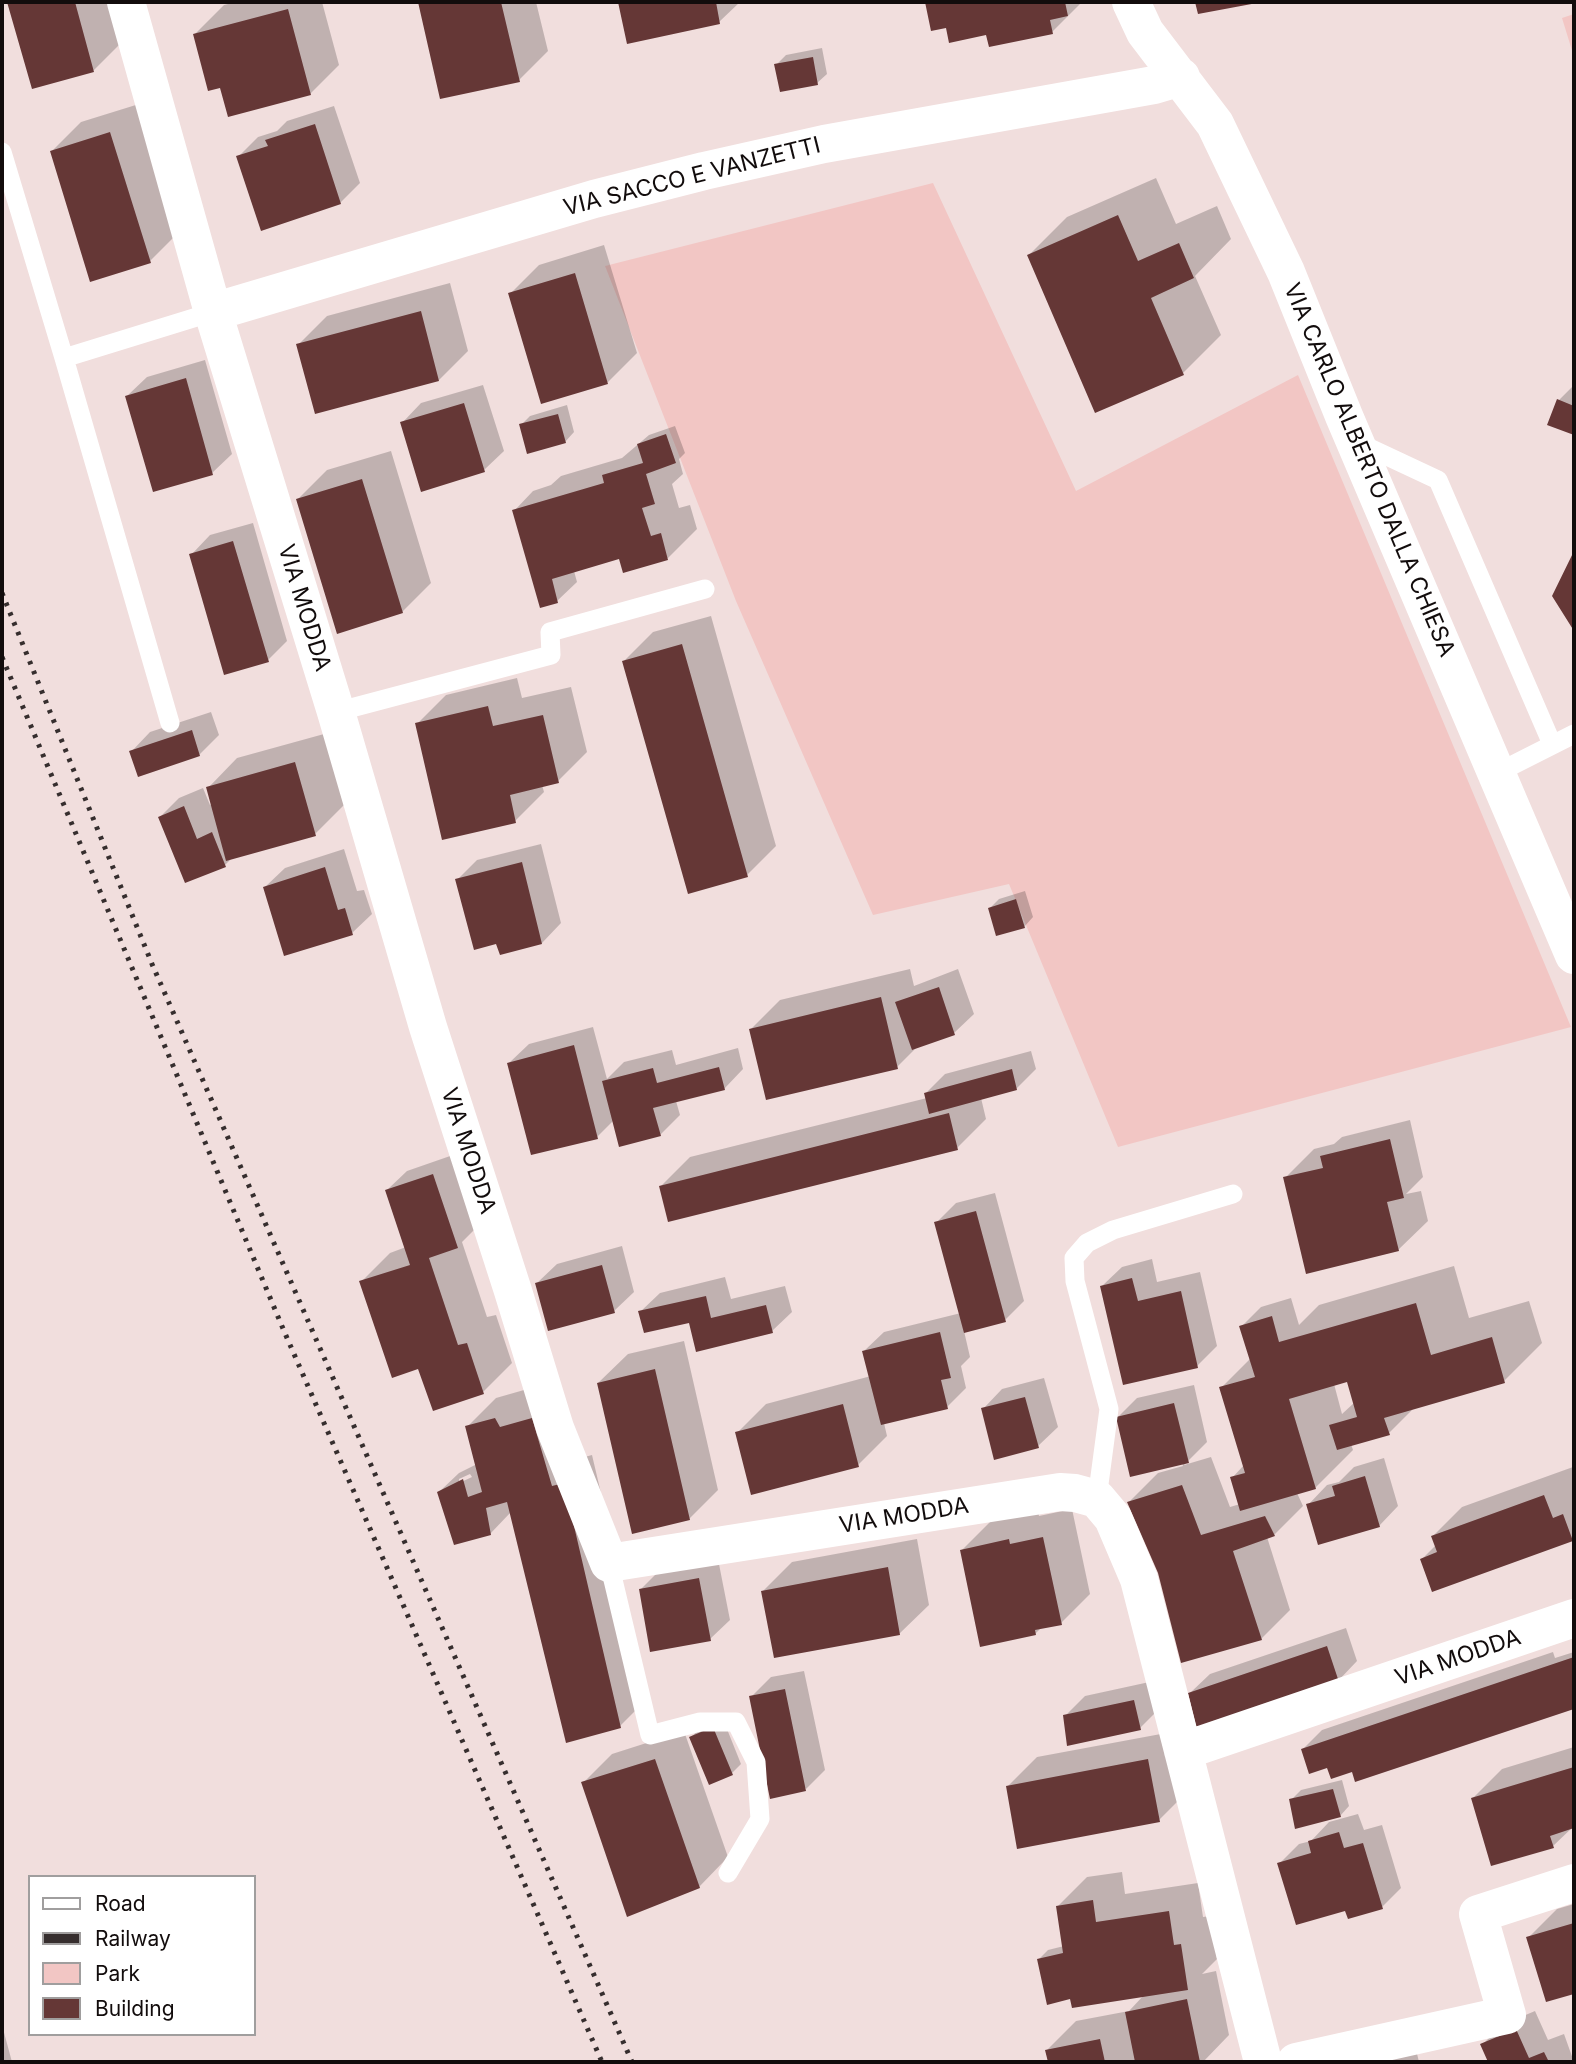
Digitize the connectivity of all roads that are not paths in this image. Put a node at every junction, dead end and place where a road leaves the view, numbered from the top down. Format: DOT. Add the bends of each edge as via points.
graph roads {
  1 [pos="126,2"];
  2 [pos="1131,2"];
  3 [pos="1181,78"];
  4 [pos="2,152"];
  5 [pos="213,312"];
  6 [pos="64,358"];
  7 [pos="1355,441"];
  8 [pos="705,590"];
  9 [pos="336,712"];
  10 [pos="170,723"];
  11 [pos="1574,734"];
  12 [pos="1552,744"];
  13 [pos="1497,773"];
  14 [pos="1574,955"];
  15 [pos="1233,1194"];
  16 [pos="1097,1499"];
  17 [pos="609,1563"];
  18 [pos="1574,1618"];
  19 [pos="1183,1751"];
  20 [pos="728,1873"];
  21 [pos="1574,1883"];
  22 [pos="1263,2062"];
  23 [pos="1296,2062"];
  1 -- 5 [label="street, VIA MODDA"];
  2 -- 3 [label="street, VIA CARLO ALBERTO DALLA CHIESA" via="1145,32"];
  3 -- 5 [label="street, VIA SACCO E VANZETTI" via="824,144 704,171"];
  3 -- 7 [label="street, VIA CARLO ALBERTO DALLA CHIESA" via="1215,124 1286,272"];
  4 -- 6 [label="lane"];
  5 -- 6 [label="lane"];
  5 -- 9 [label="street, VIA MODDA"];
  6 -- 10 [label="lane"];
  7 -- 12 [label="lane" via="1438,480"];
  7 -- 13 [label="street, VIA CARLO ALBERTO DALLA CHIESA"];
  8 -- 9 [label="lane" via="550,632 551,655"];
  9 -- 17 [label="street, VIA MODDA" via="428,1027 555,1428"];
  11 -- 12 [label="lane"];
  12 -- 13 [label="lane"];
  13 -- 14 [label="street, VIA CARLO ALBERTO DALLA CHIESA"];
  15 -- 16 [label="lane" via="1113,1230 1087,1243 1074,1258 1075,1281 1109,1409"];
  16 -- 17 [label="street, VIA MODDA" via="1060,1492"];
  16 -- 19 [label="street" via="1113,1518 1139,1579"];
  17 -- 20 [label="lane" via="650,1735 700,1722 736,1722 756,1762 760,1819"];
  18 -- 19 [label="street, VIA MODDA"];
  19 -- 22 [label="street"];
  21 -- 23 [label="street" via="1478,1914 1507,2015"];
}
